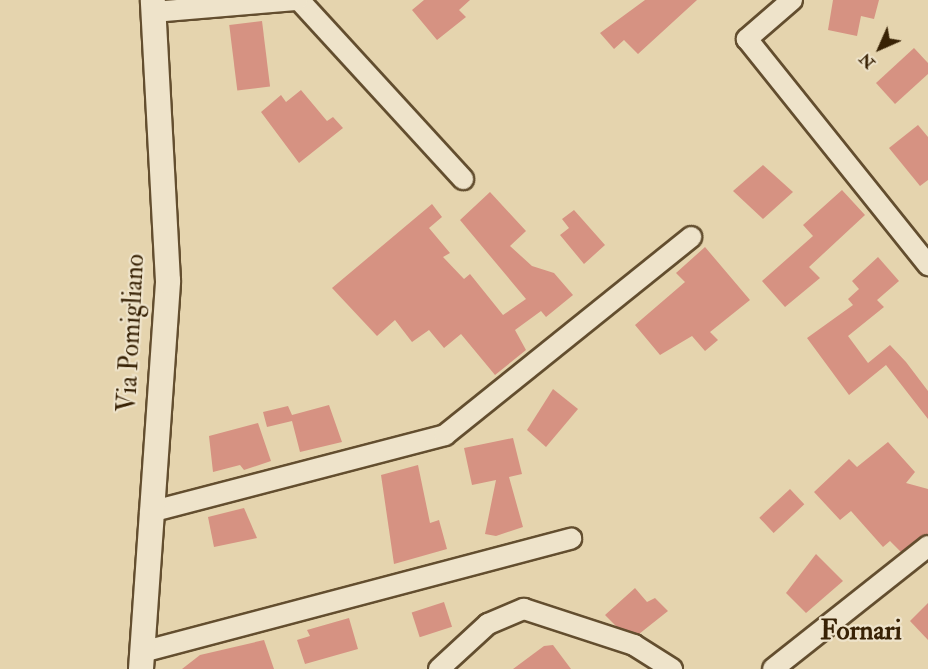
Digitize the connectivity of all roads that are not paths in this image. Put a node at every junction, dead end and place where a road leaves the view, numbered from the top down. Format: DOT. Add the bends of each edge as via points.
graph roads {
  1 [pos="298,0"];
  2 [pos="792,0"];
  3 [pos="154,6"];
  4 [pos="463,180"];
  5 [pos="691,237"];
  6 [pos="928,265"];
  7 [pos="150,512"];
  8 [pos="571,539"];
  9 [pos="928,546"];
  10 [pos="142,661"];
  11 [pos="439,669"];
  12 [pos="672,669"];
  13 [pos="773,669"];
  1 -- 3 [label="street"];
  1 -- 4 [label="street"];
  2 -- 6 [label="street" via="747,39"];
  3 -- 7 [label="street, Via Pomigliano" via="168,281"];
  5 -- 7 [label="street" via="445,435"];
  7 -- 10 [label="street, Via Pomigliano"];
  8 -- 10 [label="street"];
  9 -- 13 [label="street"];
  11 -- 12 [label="street" via="488,624 525,609 634,645"];
}
